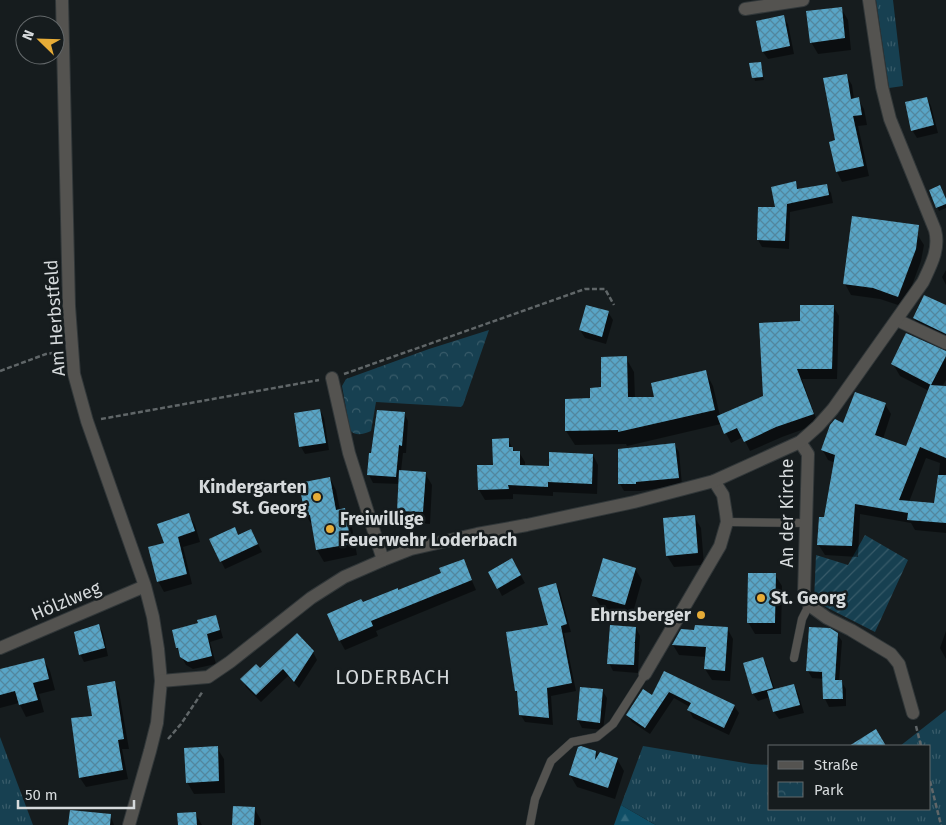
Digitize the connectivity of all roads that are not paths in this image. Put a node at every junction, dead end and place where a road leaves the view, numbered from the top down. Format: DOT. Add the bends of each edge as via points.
graph roads {
  1 [pos="62,0"];
  2 [pos="803,0"];
  3 [pos="869,0"];
  4 [pos="745,9"];
  5 [pos="942,238"];
  6 [pos="897,320"];
  7 [pos="946,343"];
  8 [pos="332,378"];
  9 [pos="800,442"];
  10 [pos="714,481"];
  11 [pos="727,522"];
  12 [pos="806,523"];
  13 [pos="383,560"];
  14 [pos="145,586"];
  15 [pos="809,605"];
  16 [pos="0,648"];
  17 [pos="794,658"];
  18 [pos="645,674"];
  19 [pos="161,681"];
  20 [pos="913,713"];
  21 [pos="129,825"];
  22 [pos="530,825"];
  1 -- 14 [label="street, Am Herbstfeld" via="69,306 74,374 87,421"];
  2 -- 4 [label="street"];
  3 -- 5 [label="street" via="890,119"];
  5 -- 6 [label="street" via="923,282"];
  6 -- 7 [label="street"];
  6 -- 9 [label="street" via="833,409"];
  8 -- 13 [label="street" via="349,453"];
  9 -- 10 [label="street"];
  9 -- 12 [label="street, An der Kirche" via="808,454"];
  10 -- 11 [label="street" via="723,496"];
  10 -- 13 [label="street" via="634,502 421,547"];
  11 -- 12 [label="lane"];
  11 -- 18 [label="street" via="710,566"];
  12 -- 15 [label="street, An der Kirche" via="804,594"];
  13 -- 19 [label="street" via="344,577 311,598 208,677"];
  14 -- 16 [label="street, Hölzlweg"];
  14 -- 19 [label="street, Am Herbstfeld" via="153,616"];
  15 -- 17 [label="lane" via="802,619"];
  15 -- 20 [label="street" via="891,654 903,673"];
  18 -- 22 [label="lane" via="613,724 597,737 572,742 550,760 535,799"];
  19 -- 21 [label="street, Am Herbstfeld" via="157,723"];
}
